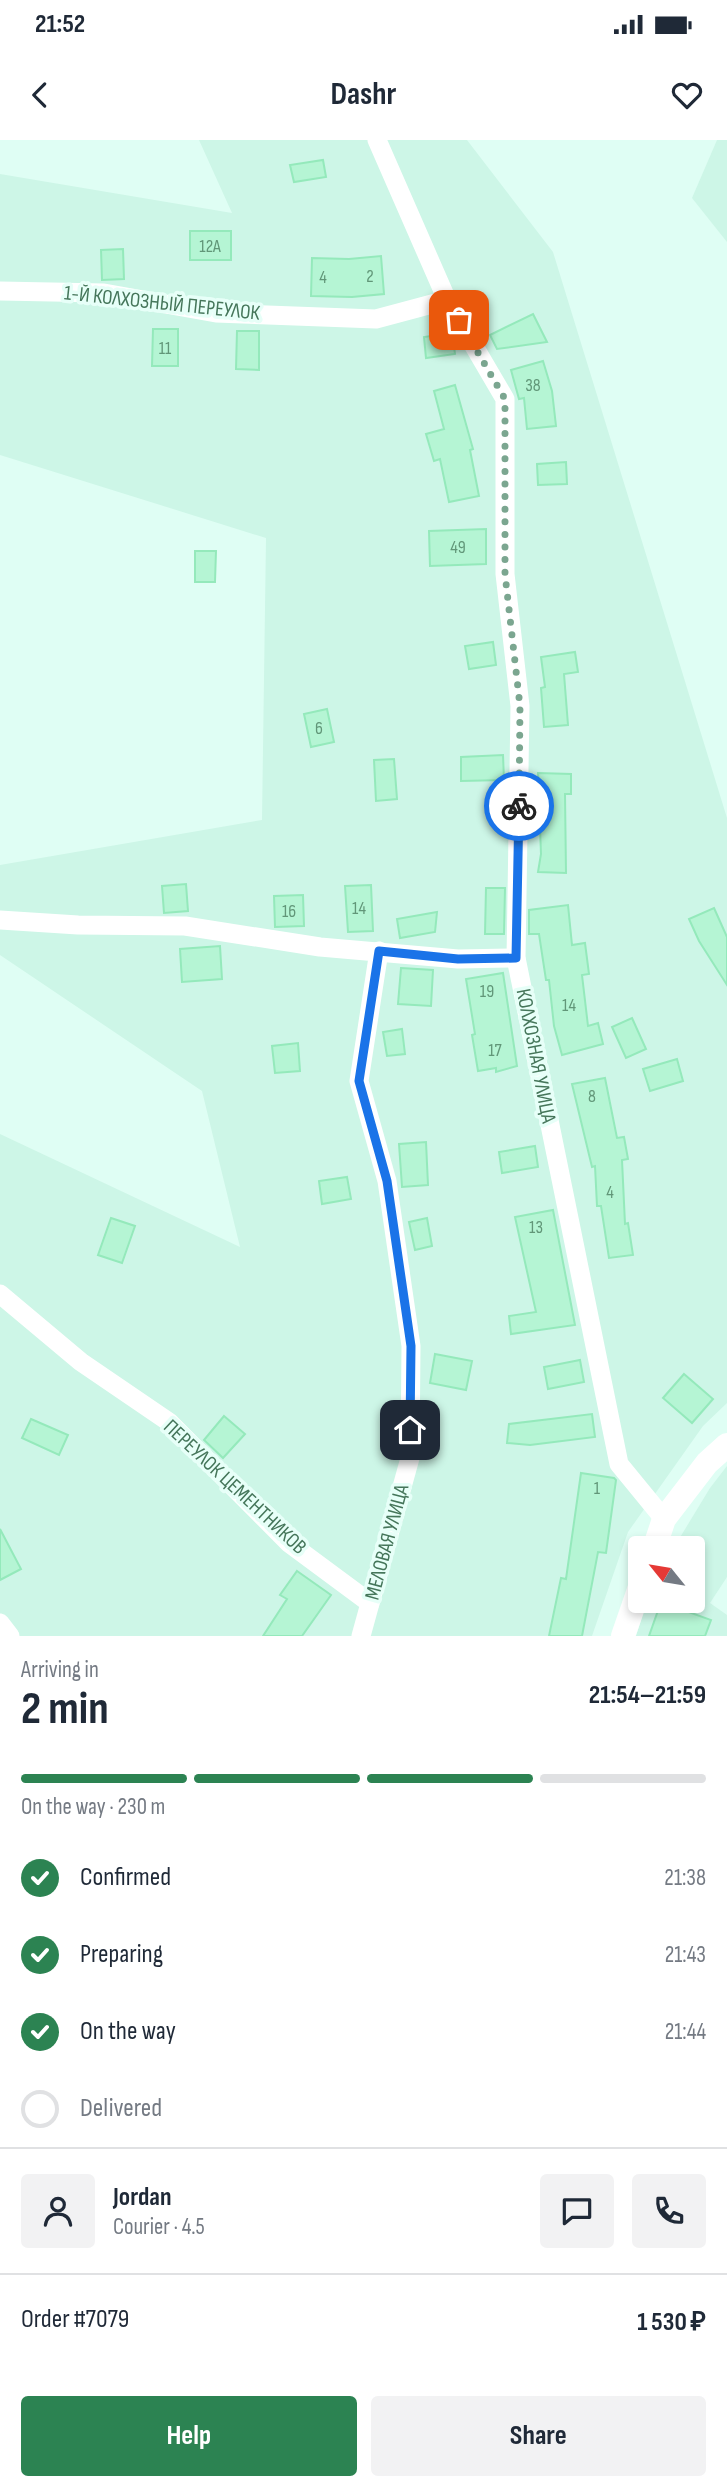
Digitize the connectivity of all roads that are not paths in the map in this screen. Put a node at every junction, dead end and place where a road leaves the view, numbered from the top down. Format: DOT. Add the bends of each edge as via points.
graph roads {
  1 [pos="377,140"];
  2 [pos="0,291"];
  3 [pos="447,300"];
  4 [pos="0,920"];
  5 [pos="379,951"];
  6 [pos="516,958"];
  7 [pos="0,1294"];
  8 [pos="727,1445"];
  9 [pos="664,1519"];
  10 [pos="658,1536"];
  11 [pos="370,1603"];
  12 [pos="631,1614"];
  13 [pos="0,1623"];
  14 [pos="10,1636"];
  15 [pos="361,1636"];
  16 [pos="624,1636"];
  1 -- 3 [label="street, КОЛХОЗНАЯ УЛИЦА"];
  2 -- 3 [label="street, 1-Й КОЛХОЗНЫЙ ПЕРЕУЛОК" via="104,293 216,313 376,319"];
  3 -- 6 [label="street, КОЛХОЗНАЯ УЛИЦА" via="505,399 505,574 520,706"];
  4 -- 5 [label="street" via="185,926 320,947"];
  5 -- 6 [label="street" via="458,959"];
  5 -- 11 [label="street, МЕЛОВАЯ УЛИЦА" via="359,1081 387,1181 411,1346 410,1458"];
  6 -- 9 [label="street, КОЛХОЗНАЯ УЛИЦА" via="619,1465"];
  7 -- 11 [label="street, ПЕРЕУЛОК ЦЕМЕНТНИКОВ" via="80,1362 169,1422 289,1543"];
  8 -- 9 [label="street" via="707,1463"];
  9 -- 10 [label="street"];
  11 -- 15 [label="street, МЕЛОВАЯ УЛИЦА"];
  12 -- 16 [label="street"];
  13 -- 14 [label="street"];
}
